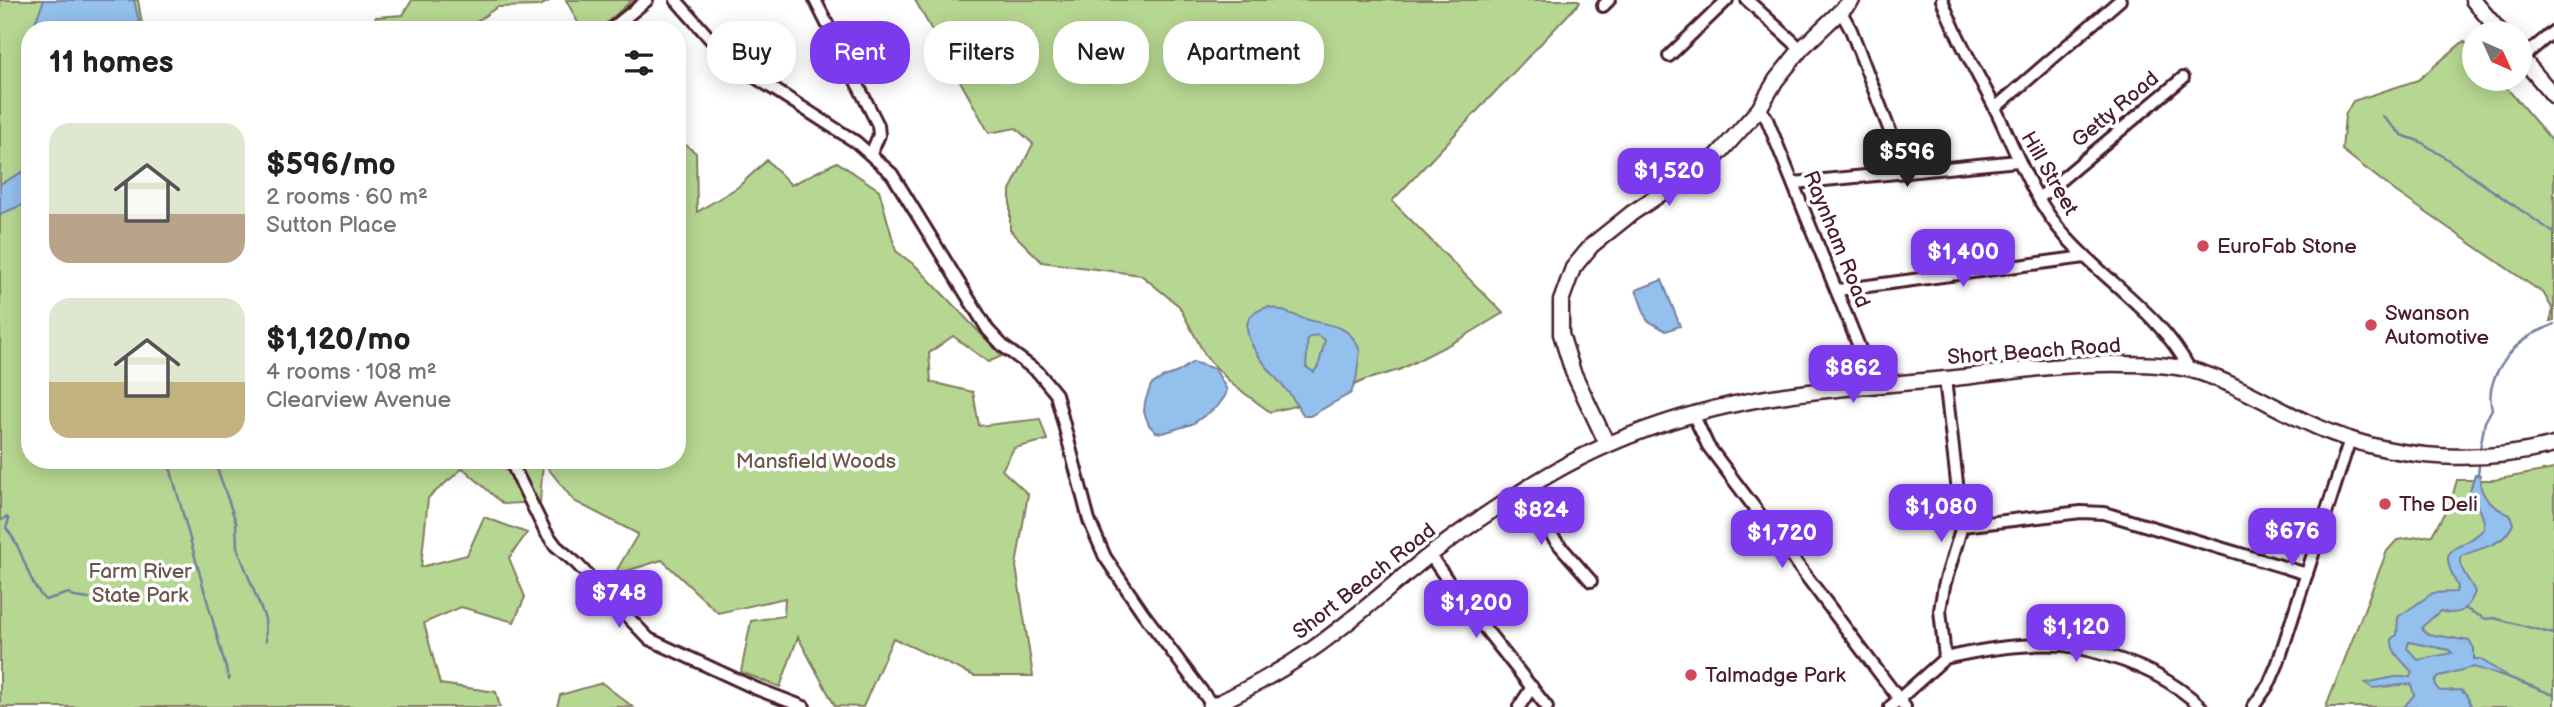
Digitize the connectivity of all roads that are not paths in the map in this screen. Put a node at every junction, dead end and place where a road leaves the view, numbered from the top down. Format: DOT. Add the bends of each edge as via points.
graph roads {
  1 [pos="647,0"];
  2 [pos="676,0"];
  3 [pos="815,0"];
  4 [pos="1727,0"];
  5 [pos="1747,0"];
  6 [pos="1852,0"];
  7 [pos="1941,0"];
  8 [pos="2120,0"];
  9 [pos="2473,0"];
  10 [pos="1840,10"];
  11 [pos="621,21"];
  12 [pos="2491,21"];
  13 [pos="2554,31"];
  14 [pos="2532,48"];
  15 [pos="1801,49"];
  16 [pos="1669,56"];
  17 [pos="2532,70"];
  18 [pos="2183,78"];
  19 [pos="2554,96"];
  20 [pos="1995,108"];
  21 [pos="1759,109"];
  22 [pos="871,154"];
  23 [pos="2018,162"];
  24 [pos="1906,173"];
  25 [pos="1794,183"];
  26 [pos="2039,198"];
  27 [pos="2085,257"];
  28 [pos="1838,290"];
  29 [pos="2190,370"];
  30 [pos="1945,379"];
  31 [pos="1875,386"];
  32 [pos="1693,414"];
  33 [pos="2350,439"];
  34 [pos="1607,444"];
  35 [pos="2554,445"];
  36 [pos="515,469"];
  37 [pos="1521,491"];
  38 [pos="1962,526"];
  39 [pos="1430,555"];
  40 [pos="2307,574"];
  41 [pos="1591,581"];
  42 [pos="1945,658"];
  43 [pos="1532,687"];
  44 [pos="1898,704"];
  45 [pos="1211,706"];
  46 [pos="804,707"];
  47 [pos="1519,707"];
  48 [pos="1547,707"];
  49 [pos="2201,707"];
  50 [pos="2253,707"];
  1 -- 11 [label="street"];
  2 -- 22 [label="street" via="744,70"];
  3 -- 22 [label="street" via="877,125 879,135"];
  4 -- 16 [label="street"];
  5 -- 15 [label="street"];
  6 -- 10 [label="main road"];
  7 -- 20 [label="street, Hill Street"];
  8 -- 20 [label="street"];
  9 -- 12 [label="main road"];
  10 -- 15 [label="main road"];
  10 -- 24 [label="street"];
  13 -- 14 [label="street"];
  15 -- 21 [label="main road"];
  17 -- 19 [label="main road"];
  18 -- 26 [label="street, Getty Road"];
  20 -- 23 [label="street, Hill Street"];
  21 -- 25 [label="street, Raynham Road"];
  21 -- 34 [label="main road" via="1716,157 1592,245 1567,281 1559,317 1565,354"];
  22 -- 45 [label="street" via="903,189 988,330 1038,372 1056,394 1101,549"];
  23 -- 24 [label="street"];
  23 -- 26 [label="street, Hill Street"];
  24 -- 25 [label="street"];
  25 -- 28 [label="street, Raynham Road"];
  26 -- 27 [label="street, Hill Street"];
  27 -- 28 [label="street"];
  27 -- 29 [label="street, Hill Street" via="2155,322"];
  28 -- 31 [label="street, Raynham Road"];
  29 -- 30 [label="main road, Short Beach Road" via="2124,364 2065,366"];
  29 -- 33 [label="main road, Short Beach Road"];
  30 -- 31 [label="main road, Short Beach Road"];
  30 -- 38 [label="street"];
  31 -- 32 [label="main road, Short Beach Road" via="1794,394"];
  32 -- 34 [label="main road, Short Beach Road"];
  32 -- 44 [label="street" via="1708,446"];
  33 -- 35 [label="main road, Short Beach Road" via="2459,458 2502,456"];
  33 -- 40 [label="street"];
  34 -- 37 [label="main road, Short Beach Road"];
  36 -- 46 [label="street" via="556,546 649,639"];
  37 -- 39 [label="main road, Short Beach Road"];
  37 -- 41 [label="street"];
  38 -- 40 [label="street" via="2104,513"];
  38 -- 42 [label="street" via="1940,610"];
  39 -- 43 [label="street"];
  39 -- 45 [label="main road, Short Beach Road" via="1312,649"];
  40 -- 50 [label="street" via="2278,663"];
  42 -- 44 [label="street"];
  42 -- 49 [label="street" via="1975,650 2066,645 2154,672"];
  43 -- 47 [label="street"];
  43 -- 48 [label="street"];
}
